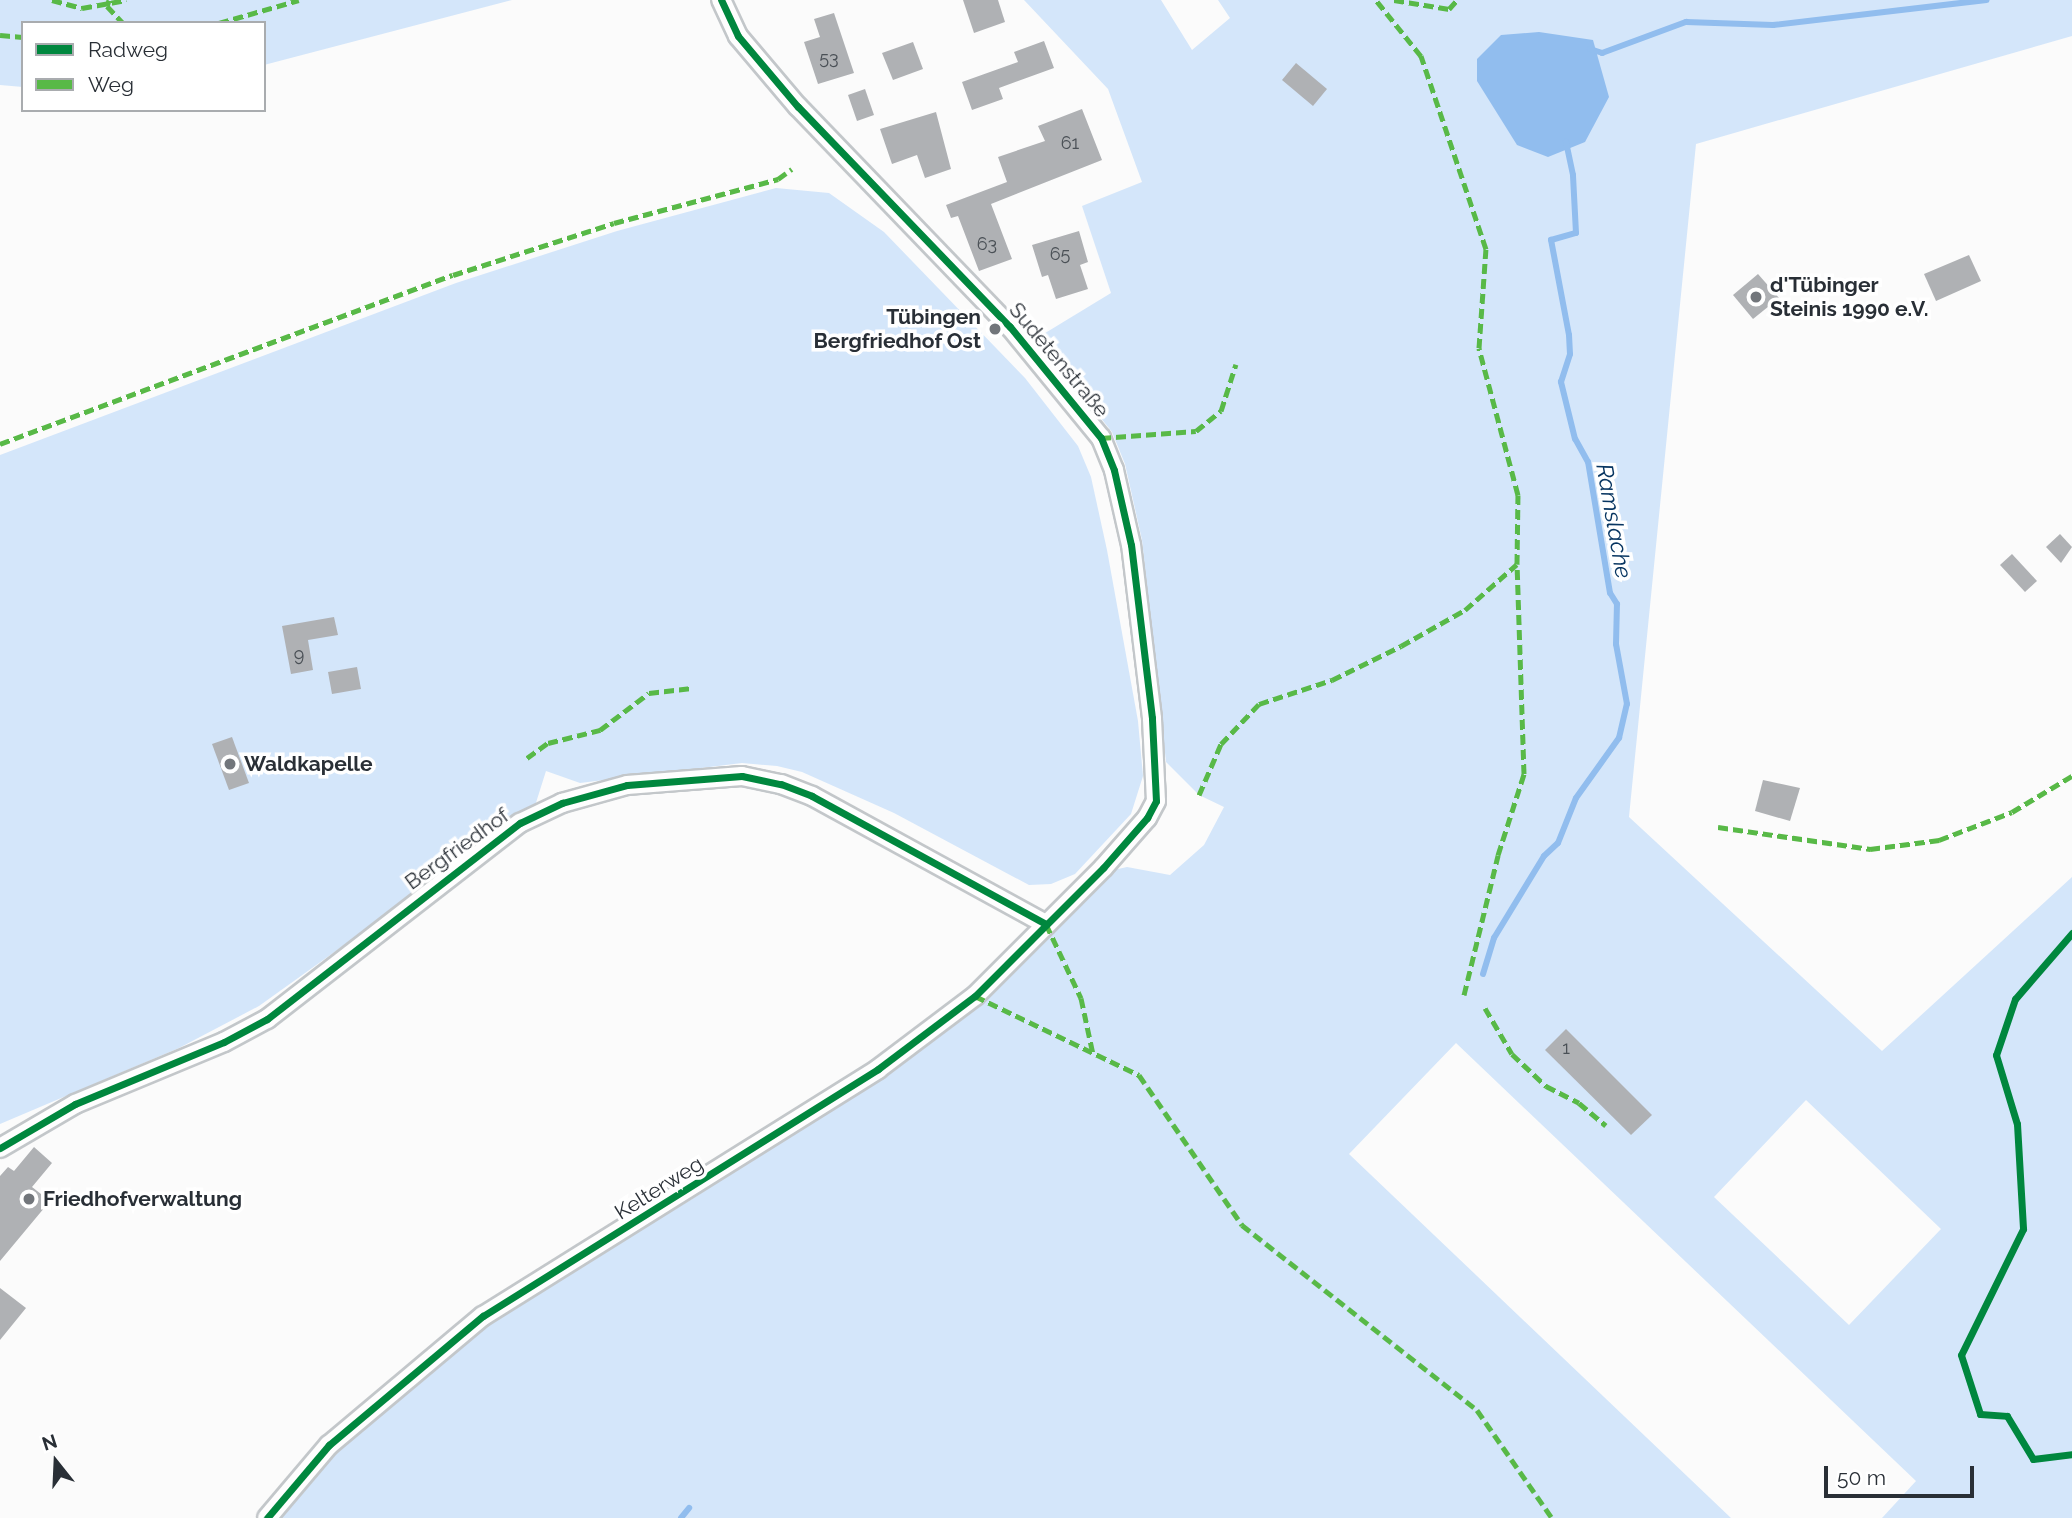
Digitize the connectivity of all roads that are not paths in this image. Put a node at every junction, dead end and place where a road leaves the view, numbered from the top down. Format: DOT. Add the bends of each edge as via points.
graph roads {
  1 [pos="721,0"];
  2 [pos="1046,924"];
  3 [pos="0,1148"];
  4 [pos="267,1518"];
  1 -- 2 [label="street, Sudetenstraße" via="738,36 798,107 1010,327 1059,385 1101,438 1114,470 1133,559 1152,718 1156,801 1147,818"];
  2 -- 3 [label="street, Bergfriedhof" via="812,796 781,784 742,776 627,785 562,803 520,823 267,1019 224,1042 75,1104"];
  2 -- 4 [label="street, Kelterweg" via="975,996 878,1069 483,1316 329,1445"];
}
